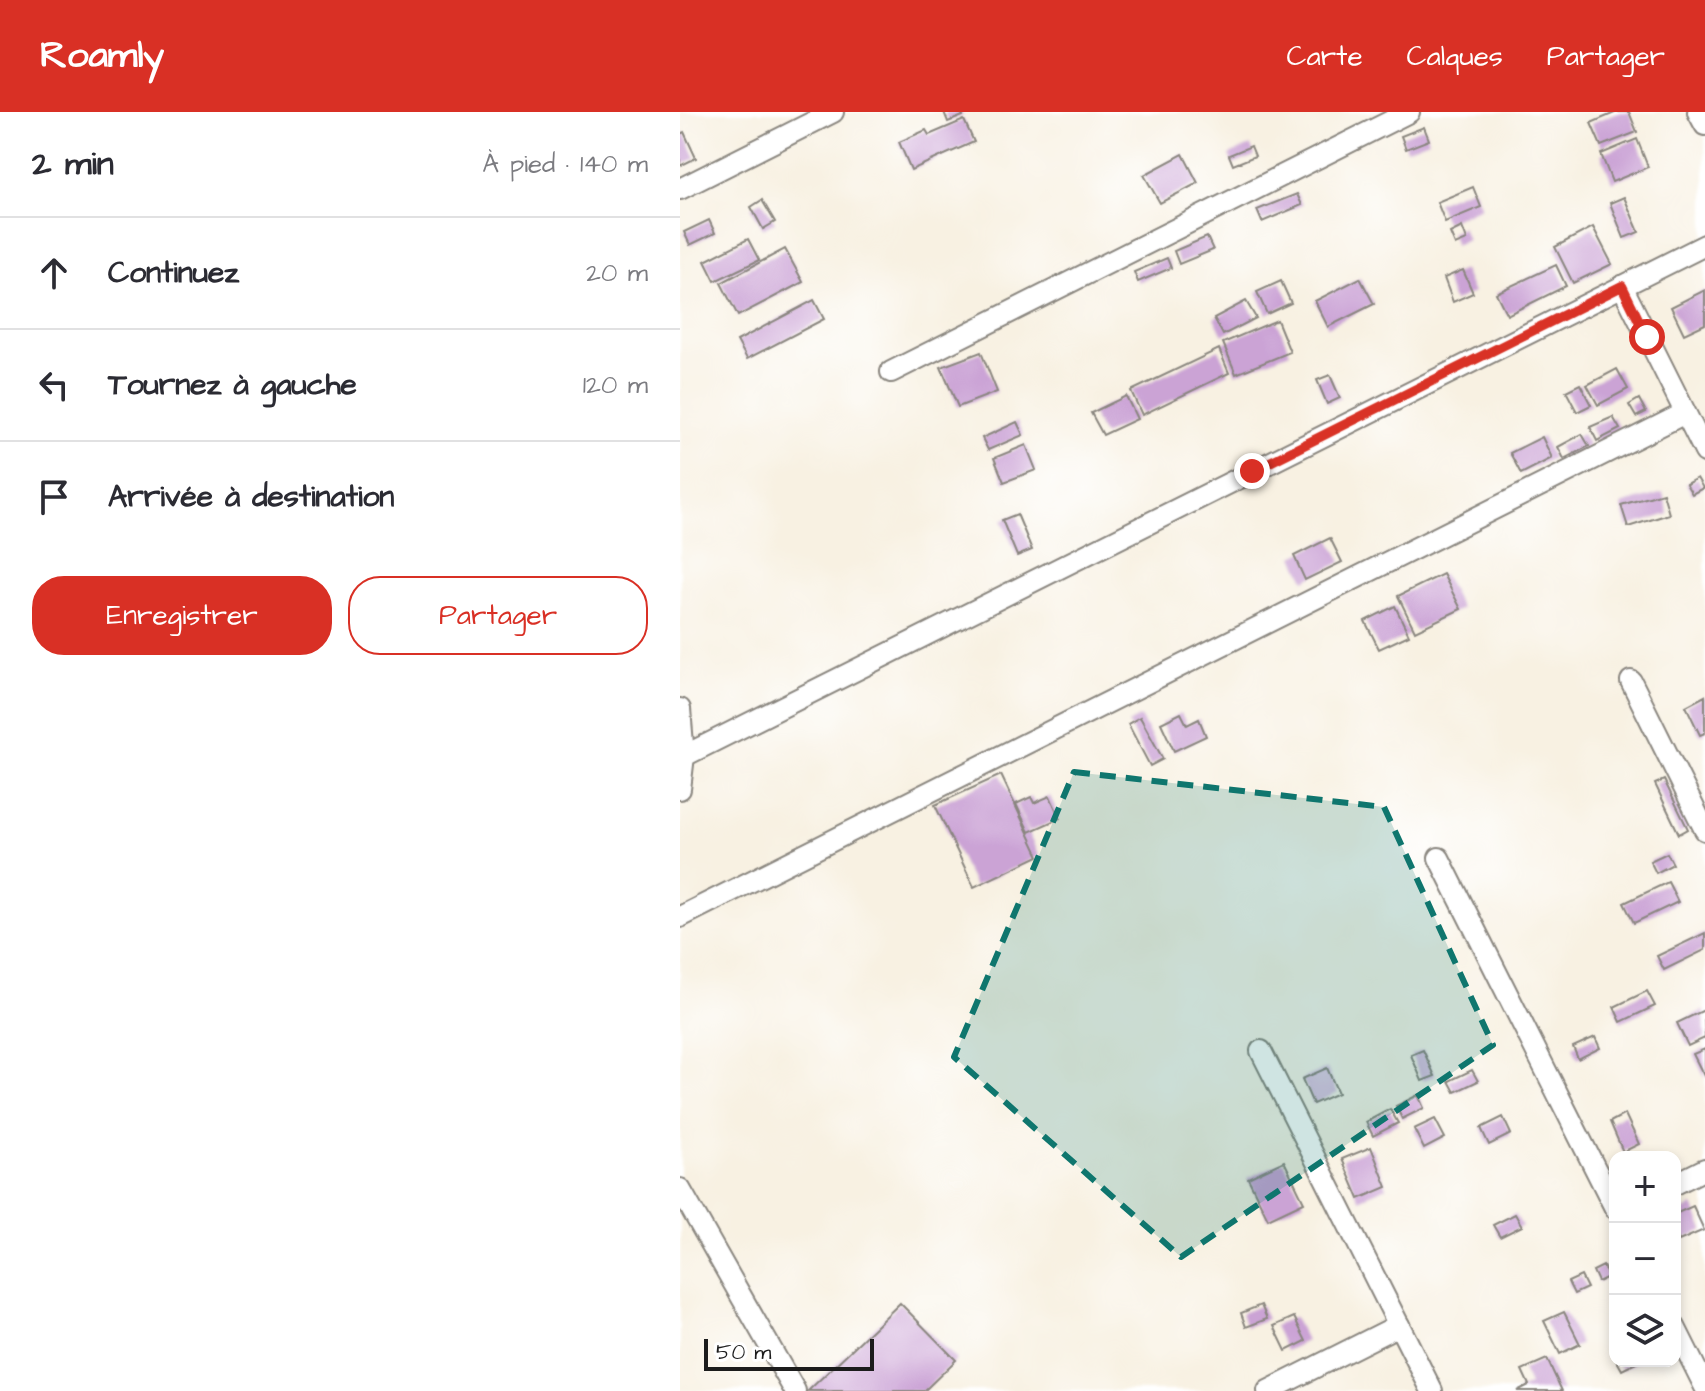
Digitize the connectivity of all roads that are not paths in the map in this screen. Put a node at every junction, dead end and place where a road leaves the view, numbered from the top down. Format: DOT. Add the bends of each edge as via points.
graph roads {
  1 [pos="833,112"];
  2 [pos="1409,112"];
  3 [pos="1698,112"];
  4 [pos="1705,125"];
  5 [pos="680,189"];
  6 [pos="1705,245"];
  7 [pos="1622,286"];
  8 [pos="891,372"];
  9 [pos="1685,413"];
  10 [pos="1705,452"];
  11 [pos="1631,681"];
  12 [pos="680,709"];
  13 [pos="684,756"];
  14 [pos="680,789"];
  15 [pos="1704,827"];
  16 [pos="1439,858"];
  17 [pos="680,917"];
  18 [pos="1261,1051"];
  19 [pos="1705,1169"];
  20 [pos="1681,1181"];
  21 [pos="680,1189"];
  22 [pos="1609,1196"];
  23 [pos="1399,1325"];
  24 [pos="1681,1339"];
  25 [pos="789,1387"];
  26 [pos="1705,1387"];
  27 [pos="1268,1391"];
  28 [pos="1432,1391"];
  1 -- 5 [label="street"];
  2 -- 8 [label="street"];
  3 -- 4 [label="street"];
  6 -- 7 [label="street"];
  7 -- 9 [label="street"];
  7 -- 13 [label="street"];
  9 -- 10 [label="street"];
  9 -- 17 [label="street"];
  11 -- 15 [label="street"];
  12 -- 13 [label="street"];
  13 -- 14 [label="street"];
  16 -- 22 [label="street"];
  18 -- 23 [label="street"];
  19 -- 20 [label="street"];
  21 -- 25 [label="street"];
  23 -- 27 [label="street"];
  23 -- 28 [label="street"];
  24 -- 26 [label="street"];
}
